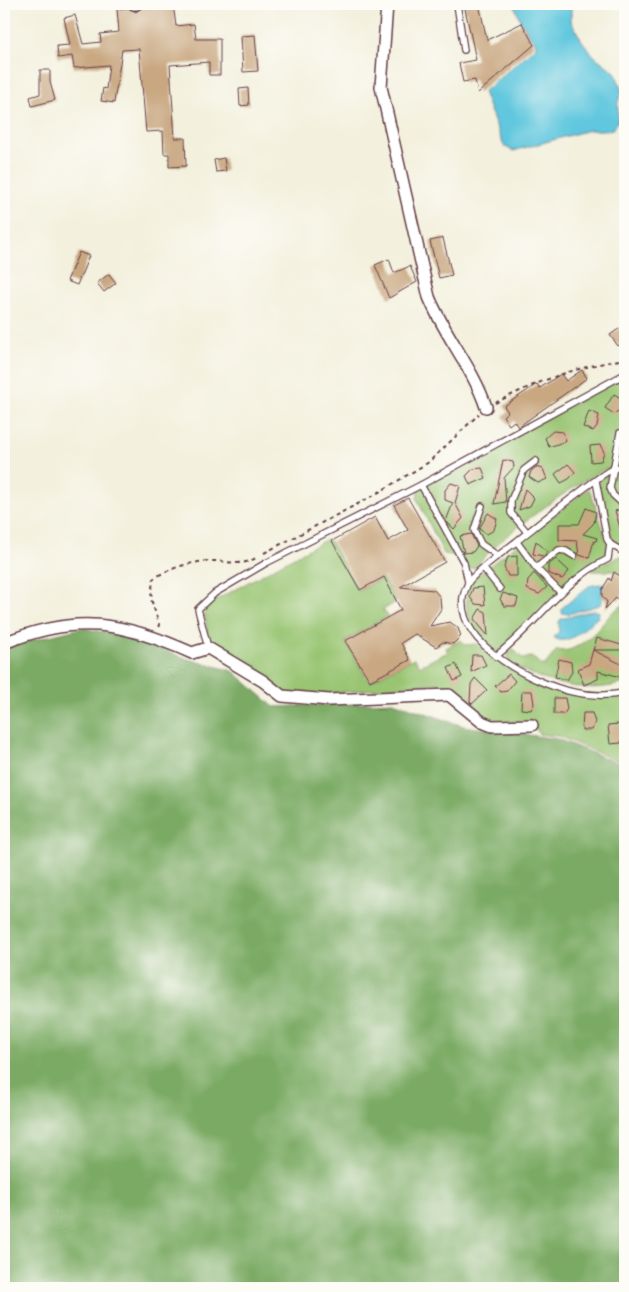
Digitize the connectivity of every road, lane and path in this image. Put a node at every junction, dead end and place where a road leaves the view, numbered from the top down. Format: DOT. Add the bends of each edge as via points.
graph roads {
  1 [pos="387,4"];
  2 [pos="457,4"];
  3 [pos="464,50"];
  4 [pos="625,359"];
  5 [pos="625,374"];
  6 [pos="486,407"];
  7 [pos="620,432"];
  8 [pos="536,461"];
  9 [pos="625,466"];
  10 [pos="612,470"];
  11 [pos="596,481"];
  12 [pos="421,485"];
  13 [pos="482,506"];
  14 [pos="625,506"];
  15 [pos="527,532"];
  16 [pos="517,542"];
  17 [pos="610,544"];
  18 [pos="625,553"];
  19 [pos="498,556"];
  20 [pos="574,556"];
  21 [pos="536,568"];
  22 [pos="484,569"];
  23 [pos="468,582"];
  24 [pos="500,589"];
  25 [pos="561,593"];
  26 [pos="165,641"];
  27 [pos="4,643"];
  28 [pos="208,648"];
  29 [pos="496,656"];
  30 [pos="625,693"];
  31 [pos="532,725"];
  1 -- 6 [label="street" via="380,87 430,297 436,314 480,388"];
  2 -- 3 [label="lane"];
  4 -- 6 [label="path" via="579,367 546,378"];
  5 -- 12 [label="lane"];
  6 -- 26 [label="path" via="429,462 371,497 252,560 236,564 216,561 199,564 164,571 153,579 151,599"];
  7 -- 10 [label="lane"];
  8 -- 15 [label="lane" via="524,470 511,500 511,512"];
  9 -- 10 [label="lane"];
  10 -- 11 [label="lane"];
  10 -- 14 [label="lane" via="610,488"];
  11 -- 15 [label="lane"];
  11 -- 17 [label="lane"];
  12 -- 23 [label="lane" via="464,563"];
  12 -- 28 [label="lane" via="266,563 215,593 198,609"];
  13 -- 19 [label="lane" via="474,530 481,544"];
  15 -- 16 [label="lane"];
  16 -- 19 [label="lane"];
  16 -- 21 [label="lane"];
  17 -- 18 [label="lane"];
  17 -- 29 [label="lane" via="608,559 586,570"];
  19 -- 22 [label="lane"];
  20 -- 21 [label="lane" via="559,550"];
  21 -- 25 [label="lane"];
  22 -- 23 [label="lane"];
  22 -- 24 [label="lane"];
  23 -- 29 [label="lane" via="463,595 469,628"];
  26 -- 27 [label="street" via="113,626 81,623 55,626"];
  26 -- 28 [label="street" via="192,653"];
  28 -- 31 [label="street" via="282,696 330,700 449,696 492,726"];
  29 -- 30 [label="lane" via="531,678 552,686 592,695"];
}
